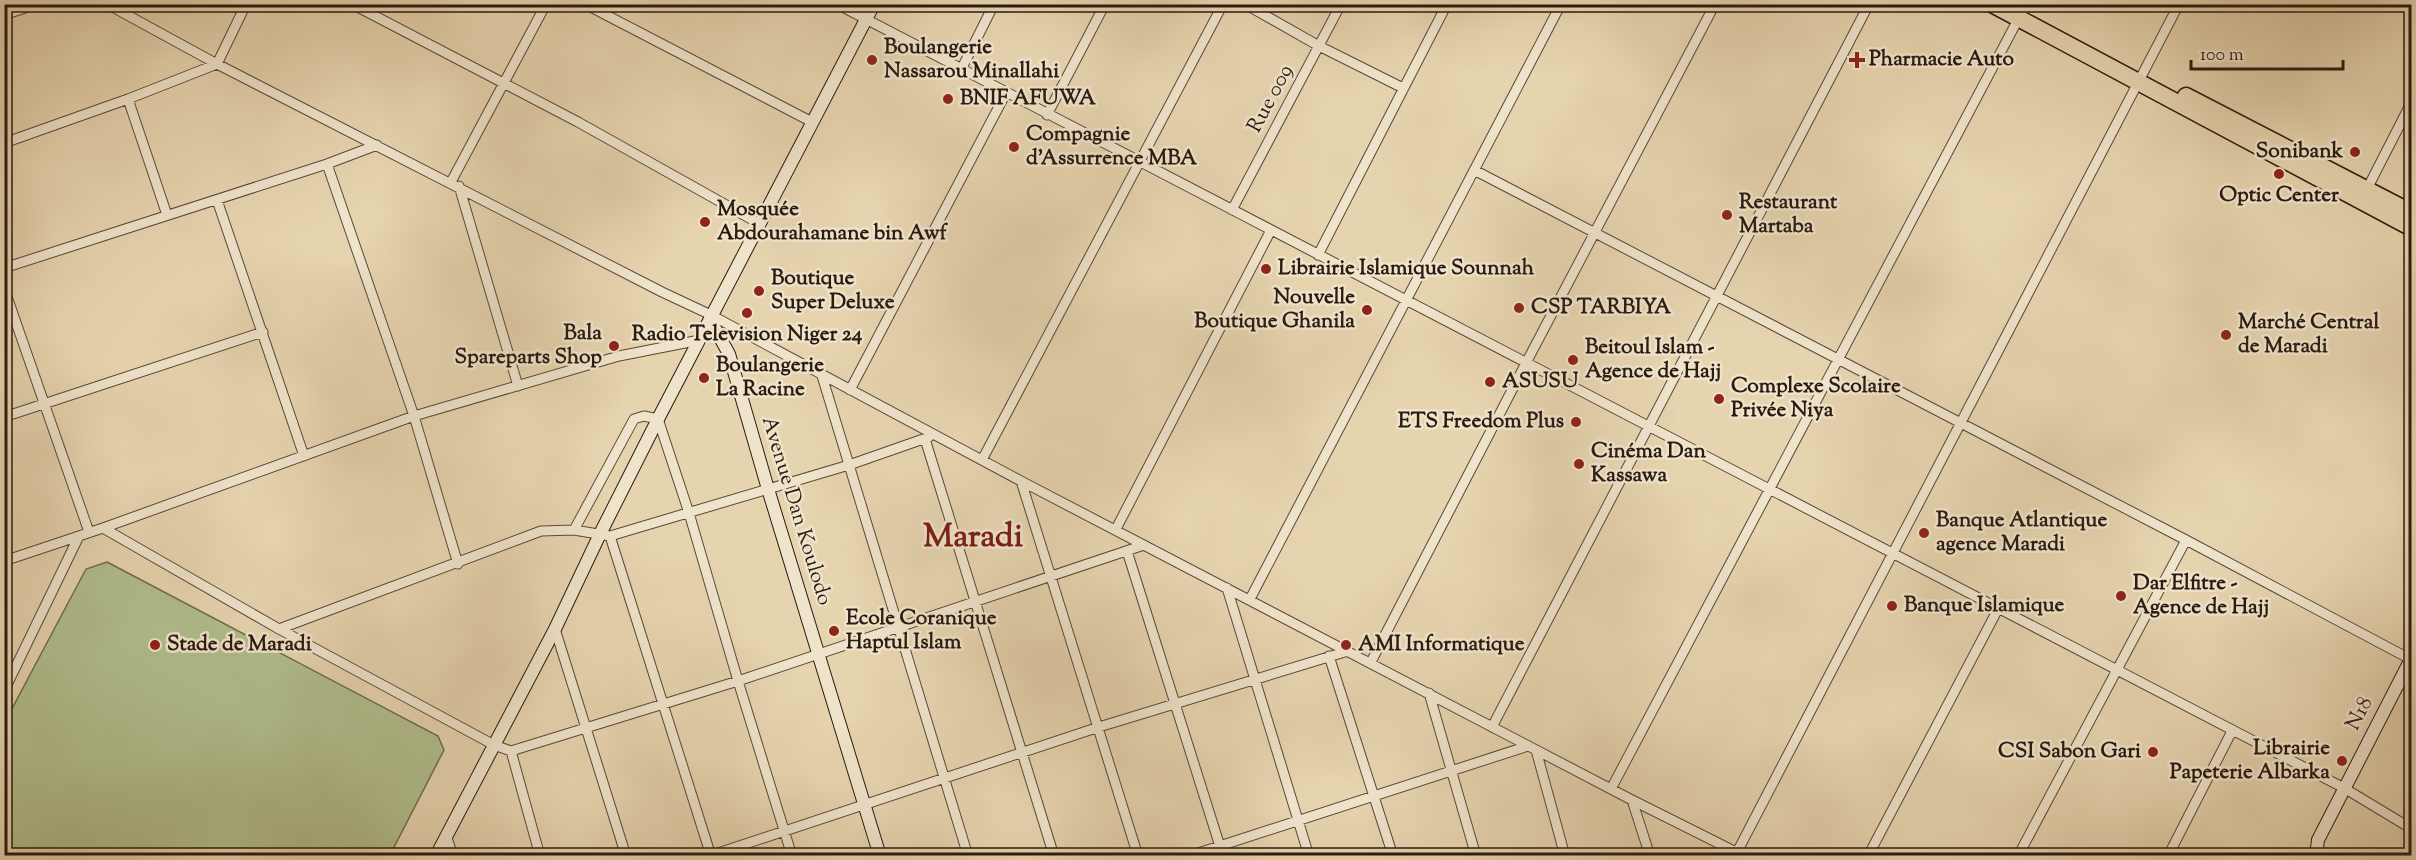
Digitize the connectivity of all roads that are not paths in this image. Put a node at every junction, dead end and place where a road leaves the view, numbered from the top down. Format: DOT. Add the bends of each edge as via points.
graph roads {
  1 [pos="37,4"];
  2 [pos="106,4"];
  3 [pos="246,4"];
  4 [pos="352,4"];
  5 [pos="546,4"];
  6 [pos="585,4"];
  7 [pos="837,4"];
  8 [pos="874,4"];
  9 [pos="994,4"];
  10 [pos="1105,4"];
  11 [pos="1224,4"];
  12 [pos="1245,4"];
  13 [pos="1341,4"];
  14 [pos="1447,4"];
  15 [pos="1561,4"];
  16 [pos="1715,4"];
  17 [pos="1869,4"];
  18 [pos="1992,4"];
  19 [pos="2179,4"];
  20 [pos="2018,11"];
  21 [pos="4,15"];
  22 [pos="866,20"];
  23 [pos="1319,46"];
  24 [pos="217,64"];
  25 [pos="961,70"];
  26 [pos="2139,75"];
  27 [pos="504,83"];
  28 [pos="1403,88"];
  29 [pos="1006,93"];
  30 [pos="128,99"];
  31 [pos="2412,102"];
  32 [pos="1047,115"];
  33 [pos="812,122"];
  34 [pos="4,143"];
  35 [pos="377,145"];
  36 [pos="1139,163"];
  37 [pos="327,164"];
  38 [pos="1474,170"];
  39 [pos="455,184"];
  40 [pos="2363,196"];
  41 [pos="217,200"];
  42 [pos="1233,210"];
  43 [pos="2412,213"];
  44 [pos="167,214"];
  45 [pos="760,224"];
  46 [pos="2412,228"];
  47 [pos="1271,230"];
  48 [pos="1595,233"];
  49 [pos="1318,255"];
  50 [pos="4,268"];
  51 [pos="4,288"];
  52 [pos="1717,296"];
  53 [pos="1405,301"];
  54 [pos="711,317"];
  55 [pos="263,332"];
  56 [pos="700,340"];
  57 [pos="1839,360"];
  58 [pos="1526,363"];
  59 [pos="822,376"];
  60 [pos="518,386"];
  61 [pos="850,390"];
  62 [pos="43,404"];
  63 [pos="414,416"];
  64 [pos="4,417"];
  65 [pos="658,419"];
  66 [pos="1960,424"];
  67 [pos="1649,428"];
  68 [pos="929,437"];
  69 [pos="304,456"];
  70 [pos="982,460"];
  71 [pos="849,465"];
  72 [pos="1021,481"];
  73 [pos="768,489"];
  74 [pos="1769,491"];
  75 [pos="689,513"];
  76 [pos="103,528"];
  77 [pos="1116,529"];
  78 [pos="574,530"];
  79 [pos="84,534"];
  80 [pos="605,535"];
  81 [pos="2186,540"];
  82 [pos="1144,545"];
  83 [pos="1127,551"];
  84 [pos="1892,554"];
  85 [pos="4,561"];
  86 [pos="458,564"];
  87 [pos="1052,575"];
  88 [pos="1227,588"];
  89 [pos="1250,599"];
  90 [pos="974,601"];
  91 [pos="1998,609"];
  92 [pos="279,629"];
  93 [pos="555,629"];
  94 [pos="898,629"];
  95 [pos="1348,651"];
  96 [pos="818,655"];
  97 [pos="1329,656"];
  98 [pos="2411,658"];
  99 [pos="1371,662"];
  100 [pos="2116,669"];
  101 [pos="1255,678"];
  102 [pos="738,681"];
  103 [pos="4,691"];
  104 [pos="1429,693"];
  105 [pos="1176,703"];
  106 [pos="663,704"];
  107 [pos="1492,727"];
  108 [pos="586,728"];
  109 [pos="1099,728"];
  110 [pos="2232,731"];
  111 [pos="494,745"];
  112 [pos="1532,748"];
  113 [pos="511,751"];
  114 [pos="1022,753"];
  115 [pos="1450,771"];
  116 [pos="945,779"];
  117 [pos="2344,788"];
  118 [pos="1611,789"];
  119 [pos="1374,796"];
  120 [pos="1632,800"];
  121 [pos="863,804"];
  122 [pos="1299,821"];
  123 [pos="2412,829"];
  124 [pos="784,830"];
  125 [pos="446,835"];
  126 [pos="2318,840"];
  127 [pos="1222,851"];
  128 [pos="1739,854"];
  129 [pos="436,855"];
  130 [pos="453,855"];
  131 [pos="540,855"];
  132 [pos="626,855"];
  133 [pos="710,855"];
  134 [pos="792,855"];
  135 [pos="880,855"];
  136 [pos="968,855"];
  137 [pos="1054,855"];
  138 [pos="1138,855"];
  139 [pos="1189,855"];
  140 [pos="1309,855"];
  141 [pos="1393,855"];
  142 [pos="1476,855"];
  143 [pos="1565,855"];
  144 [pos="1650,855"];
  145 [pos="1868,855"];
  146 [pos="2018,855"];
  147 [pos="2169,855"];
  148 [pos="2309,855"];
  149 [pos="2316,855"];
  1 -- 21 [label="street"];
  2 -- 24 [label="street"];
  3 -- 24 [label="street"];
  4 -- 27 [label="street"];
  5 -- 27 [label="street"];
  6 -- 33 [label="street"];
  7 -- 22 [label="street"];
  8 -- 22 [label="street"];
  9 -- 25 [label="street"];
  10 -- 32 [label="street"];
  11 -- 36 [label="street"];
  12 -- 23 [label="street"];
  13 -- 23 [label="street, Rue 009"];
  14 -- 28 [label="street"];
  15 -- 38 [label="street"];
  16 -- 48 [label="street"];
  17 -- 52 [label="street"];
  18 -- 20 [label="highway"];
  19 -- 26 [label="street"];
  20 -- 26 [label="highway"];
  20 -- 57 [label="street"];
  22 -- 25 [label="street"];
  22 -- 33 [label="street"];
  23 -- 28 [label="street"];
  23 -- 42 [label="street, Rue 009"];
  24 -- 30 [label="street"];
  24 -- 35 [label="street"];
  25 -- 29 [label="street"];
  26 -- 40 [label="highway"];
  26 -- 66 [label="street"];
  27 -- 39 [label="street"];
  27 -- 45 [label="street"];
  28 -- 49 [label="street"];
  29 -- 32 [label="street"];
  29 -- 61 [label="street"];
  30 -- 34 [label="street"];
  30 -- 44 [label="street"];
  31 -- 40 [label="street"];
  32 -- 36 [label="street"];
  33 -- 45 [label="street"];
  35 -- 37 [label="street"];
  35 -- 39 [label="street"];
  36 -- 42 [label="street"];
  36 -- 70 [label="street"];
  37 -- 41 [label="street"];
  37 -- 63 [label="street"];
  38 -- 48 [label="street"];
  38 -- 53 [label="street"];
  39 -- 54 [label="street"];
  39 -- 60 [label="street"];
  40 -- 43 [label="highway"];
  40 -- 46 [label="highway"];
  41 -- 44 [label="street"];
  41 -- 55 [label="street"];
  42 -- 47 [label="street"];
  44 -- 50 [label="street"];
  45 -- 54 [label="street"];
  47 -- 49 [label="street"];
  47 -- 77 [label="street"];
  48 -- 52 [label="street"];
  48 -- 58 [label="street"];
  49 -- 53 [label="street"];
  51 -- 62 [label="street"];
  52 -- 57 [label="street"];
  52 -- 67 [label="street"];
  53 -- 58 [label="street"];
  53 -- 89 [label="street"];
  54 -- 56 [label="street"];
  54 -- 59 [label="street"];
  54 -- 73 [label="street, Avenue Dan Koulodo" via="729,354"];
  55 -- 62 [label="street"];
  55 -- 69 [label="street"];
  56 -- 60 [label="street" via="619,356"];
  56 -- 65 [label="street"];
  57 -- 66 [label="street"];
  57 -- 74 [label="street"];
  58 -- 67 [label="street"];
  58 -- 99 [label="street"];
  59 -- 61 [label="street"];
  59 -- 71 [label="street"];
  60 -- 63 [label="street"];
  61 -- 68 [label="street"];
  62 -- 64 [label="street"];
  62 -- 79 [label="street"];
  63 -- 69 [label="street"];
  63 -- 86 [label="street"];
  65 -- 75 [label="street"];
  65 -- 78 [label="street" via="634,419"];
  65 -- 80 [label="street"];
  66 -- 81 [label="street"];
  66 -- 84 [label="street"];
  67 -- 74 [label="street"];
  67 -- 107 [label="street"];
  68 -- 70 [label="street"];
  68 -- 71 [label="street"];
  68 -- 90 [label="street"];
  69 -- 76 [label="street"];
  70 -- 72 [label="street"];
  71 -- 73 [label="street"];
  71 -- 94 [label="street"];
  72 -- 77 [label="street"];
  72 -- 87 [label="street"];
  73 -- 75 [label="street"];
  73 -- 96 [label="street, Avenue Dan Koulodo"];
  74 -- 84 [label="street"];
  74 -- 118 [label="street"];
  75 -- 80 [label="street"];
  75 -- 102 [label="street"];
  76 -- 79 [label="street"];
  76 -- 92 [label="street"];
  77 -- 82 [label="street"];
  78 -- 80 [label="street"];
  78 -- 86 [label="street" via="541,531"];
  79 -- 85 [label="street"];
  79 -- 103 [label="street"];
  80 -- 93 [label="street"];
  80 -- 106 [label="street"];
  81 -- 98 [label="street"];
  81 -- 100 [label="street"];
  82 -- 83 [label="street"];
  82 -- 88 [label="street"];
  83 -- 87 [label="street"];
  83 -- 105 [label="street"];
  84 -- 91 [label="street"];
  84 -- 128 [label="street"];
  86 -- 92 [label="street"];
  87 -- 90 [label="street"];
  87 -- 109 [label="street"];
  88 -- 89 [label="street"];
  88 -- 101 [label="street"];
  89 -- 95 [label="street"];
  90 -- 94 [label="street"];
  90 -- 114 [label="street"];
  91 -- 100 [label="street"];
  91 -- 145 [label="street"];
  92 -- 111 [label="street"];
  93 -- 108 [label="street"];
  93 -- 111 [label="street"];
  94 -- 96 [label="street"];
  94 -- 116 [label="street"];
  95 -- 97 [label="street"];
  95 -- 99 [label="street"];
  96 -- 102 [label="street"];
  96 -- 121 [label="street, Avenue Dan Koulodo"];
  97 -- 101 [label="street"];
  97 -- 119 [label="street"];
  98 -- 117 [label="street, N18"];
  99 -- 104 [label="street"];
  100 -- 110 [label="street"];
  100 -- 146 [label="street"];
  101 -- 105 [label="street"];
  101 -- 122 [label="street"];
  102 -- 106 [label="street"];
  102 -- 124 [label="street"];
  104 -- 107 [label="street"];
  104 -- 115 [label="street"];
  105 -- 109 [label="street"];
  105 -- 127 [label="street"];
  106 -- 108 [label="street"];
  106 -- 133 [label="street"];
  107 -- 112 [label="street"];
  108 -- 113 [label="street"];
  108 -- 132 [label="street"];
  109 -- 114 [label="street"];
  109 -- 138 [label="street"];
  110 -- 117 [label="street"];
  110 -- 147 [label="street"];
  111 -- 113 [label="street"];
  111 -- 125 [label="street"];
  112 -- 115 [label="street"];
  112 -- 118 [label="street"];
  112 -- 143 [label="street"];
  113 -- 131 [label="street"];
  114 -- 116 [label="street"];
  114 -- 137 [label="street"];
  115 -- 119 [label="street"];
  115 -- 142 [label="street"];
  116 -- 121 [label="street"];
  116 -- 136 [label="street"];
  117 -- 123 [label="street"];
  117 -- 126 [label="street, N18"];
  118 -- 120 [label="street"];
  119 -- 122 [label="street"];
  119 -- 141 [label="street"];
  120 -- 128 [label="street"];
  120 -- 144 [label="street"];
  121 -- 124 [label="street"];
  121 -- 135 [label="street, Avenue Dan Koulodo"];
  122 -- 127 [label="street"];
  122 -- 140 [label="street"];
  124 -- 133 [label="street"];
  124 -- 134 [label="street"];
  125 -- 129 [label="street"];
  125 -- 130 [label="street"];
  126 -- 148 [label="street"];
  126 -- 149 [label="street, N18"];
  127 -- 139 [label="street"];
}
